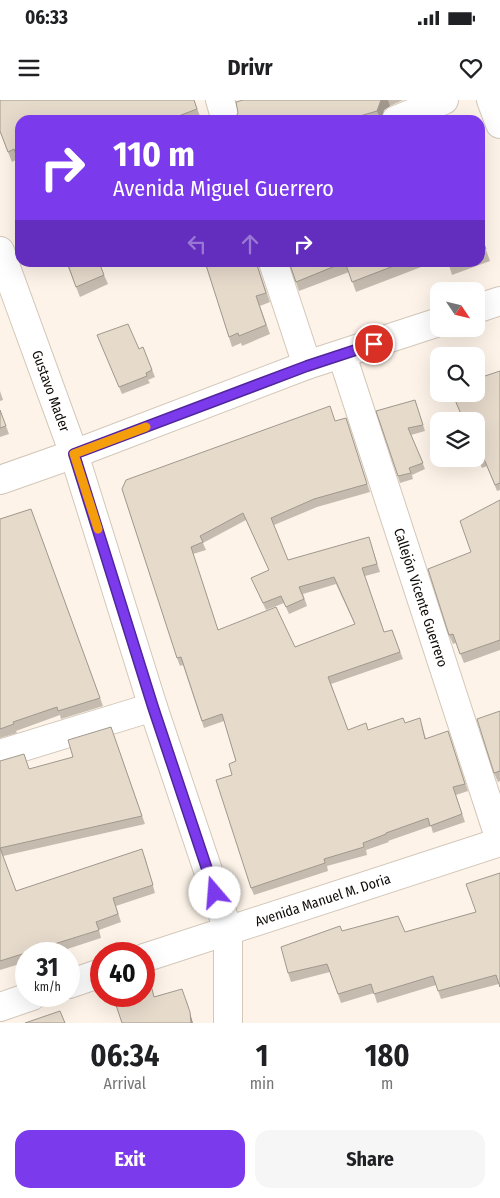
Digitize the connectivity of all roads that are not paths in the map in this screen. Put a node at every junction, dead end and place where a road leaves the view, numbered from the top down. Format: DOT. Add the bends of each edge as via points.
graph roads {
  1 [pos="220,100"];
  2 [pos="444,100"];
  3 [pos="491,100"];
  4 [pos="224,115"];
  5 [pos="408,115"];
  6 [pos="500,124"];
  7 [pos="0,251"];
  8 [pos="275,267"];
  9 [pos="500,301"];
  10 [pos="485,306"];
  11 [pos="430,325"];
  12 [pos="342,355"];
  13 [pos="307,366"];
  14 [pos="74,454"];
  15 [pos="0,480"];
  16 [pos="153,707"];
  17 [pos="0,754"];
  18 [pos="500,841"];
  19 [pos="228,930"];
  20 [pos="155,954"];
  21 [pos="15,1002"];
  22 [pos="0,1007"];
  23 [pos="228,1023"];
  1 -- 4 [label="street"];
  2 -- 5 [label="street"];
  3 -- 6 [label="street"];
  7 -- 14 [label="street, Gustavo Mader"];
  8 -- 13 [label="street"];
  9 -- 10 [label="street"];
  11 -- 12 [label="street"];
  12 -- 13 [label="street"];
  12 -- 18 [label="street, Callejón Vicente Guerrero"];
  13 -- 14 [label="street"];
  14 -- 15 [label="street"];
  14 -- 16 [label="street, Gustavo Mader"];
  16 -- 17 [label="street"];
  16 -- 19 [label="street, Gustavo Mader"];
  18 -- 19 [label="street, Avenida Manuel M. Doria"];
  19 -- 20 [label="street, Avenida Manuel M. Doria"];
  19 -- 23 [label="street, Gustavo Mader"];
  21 -- 22 [label="street"];
}
